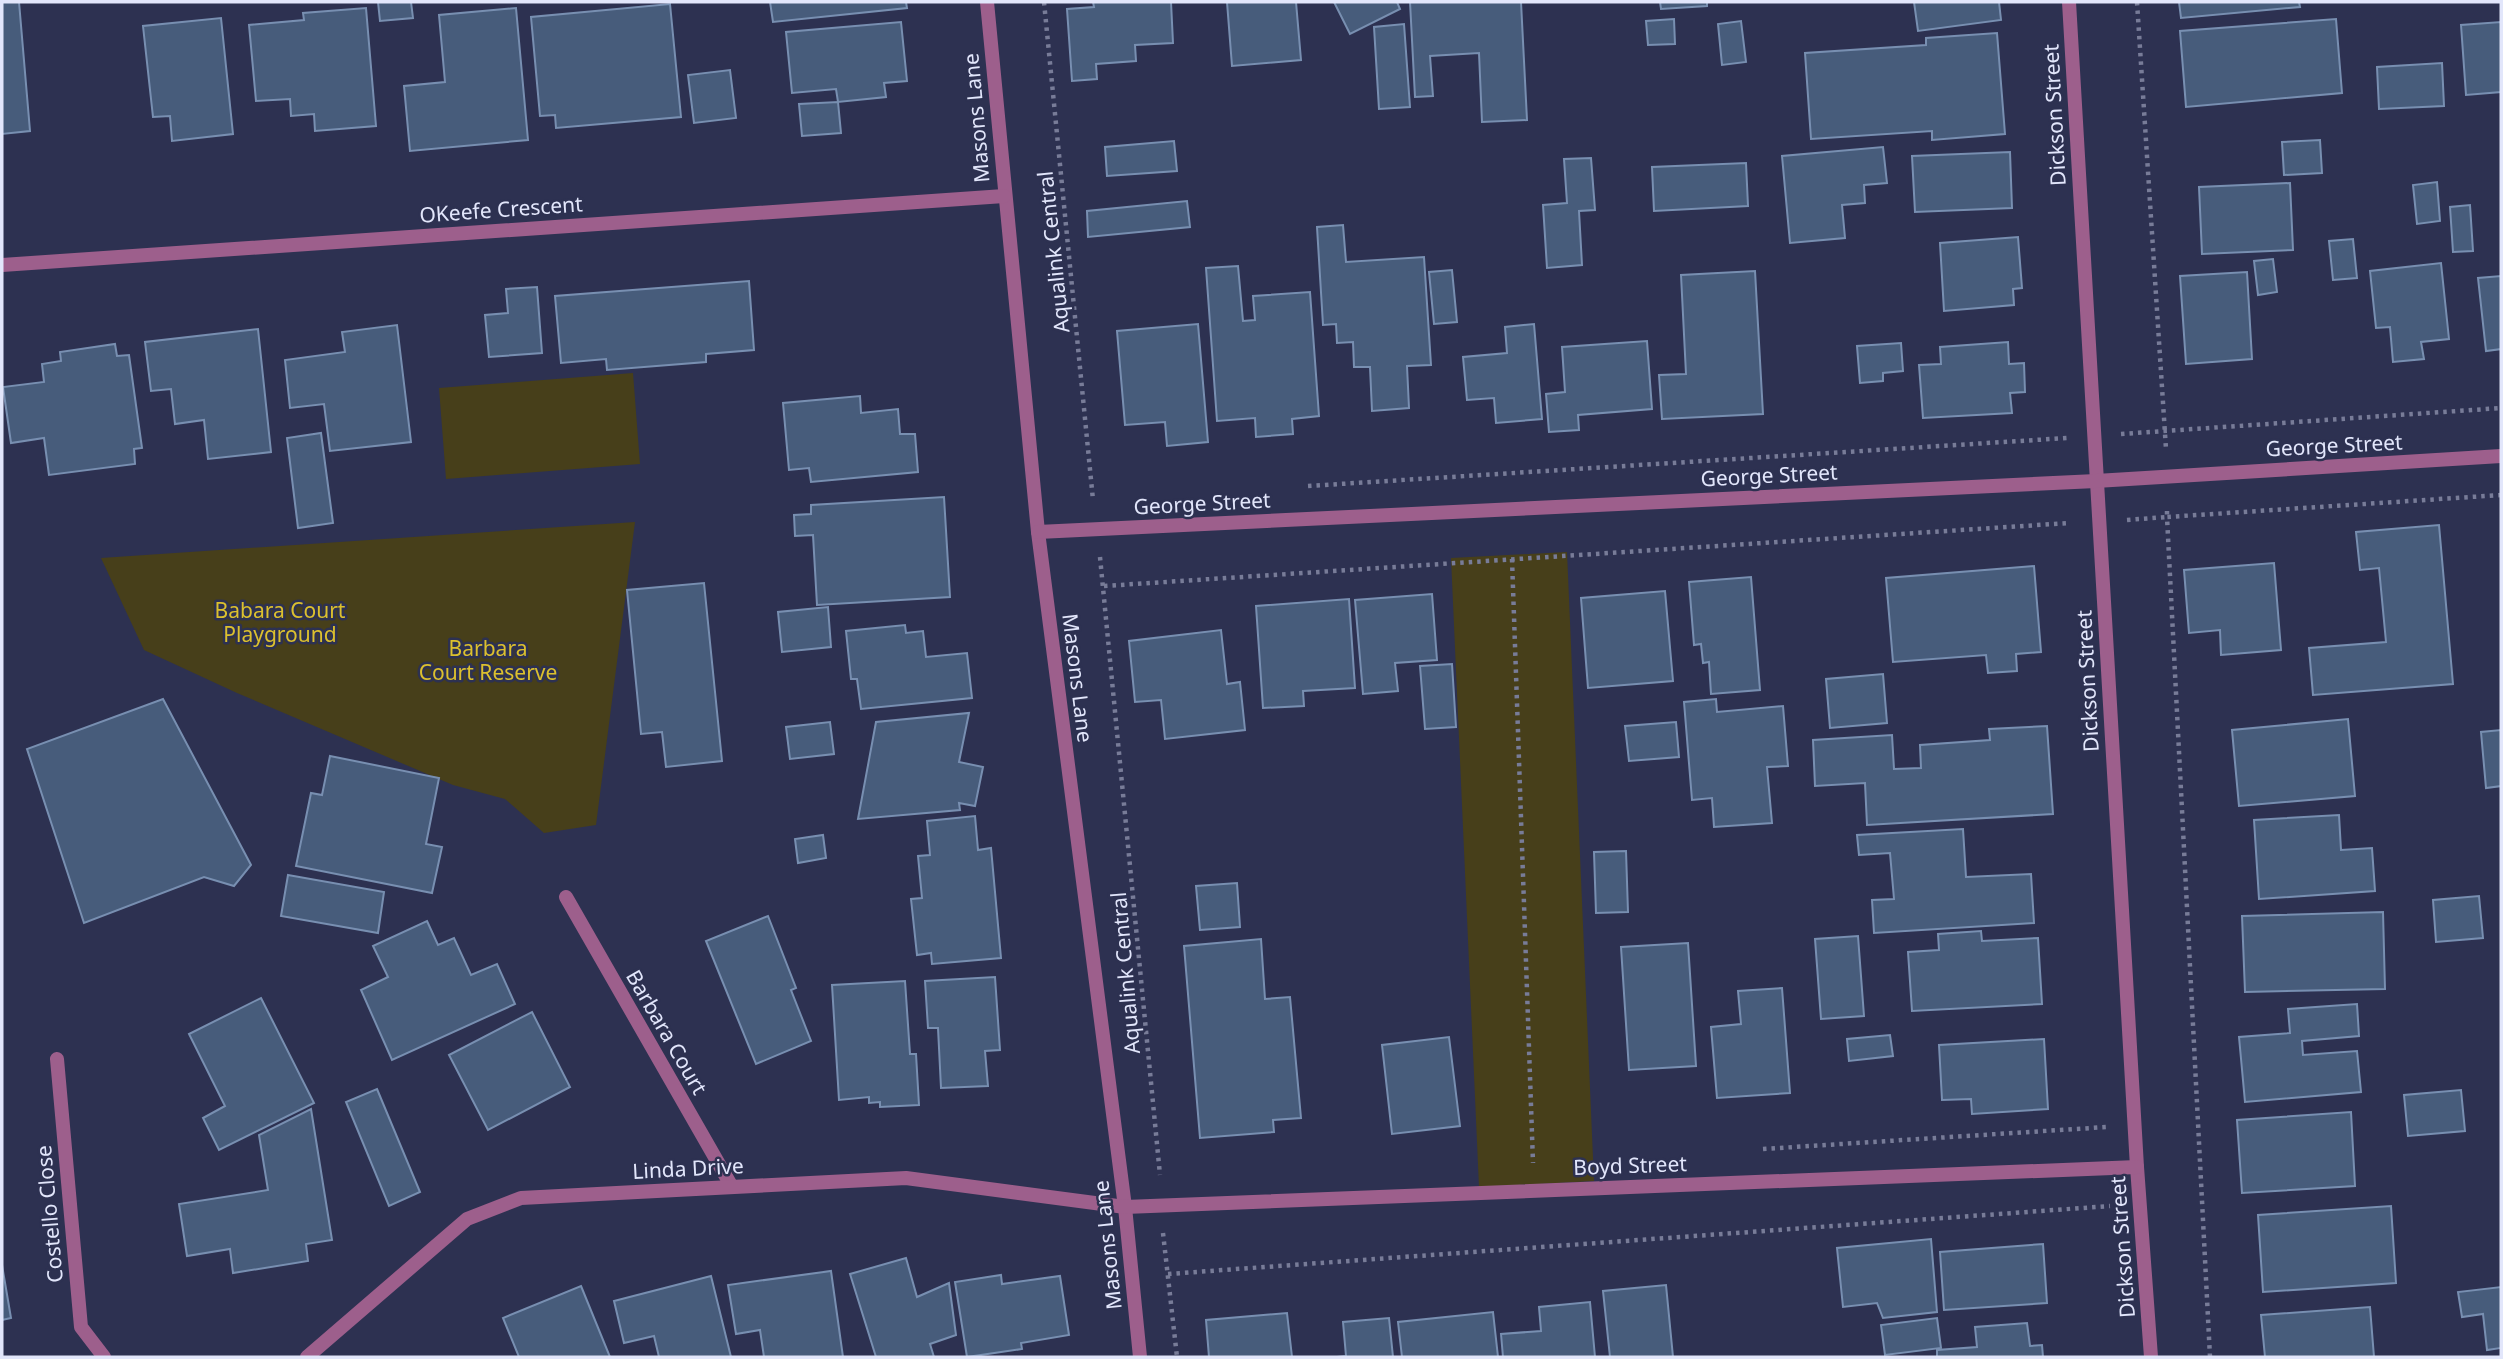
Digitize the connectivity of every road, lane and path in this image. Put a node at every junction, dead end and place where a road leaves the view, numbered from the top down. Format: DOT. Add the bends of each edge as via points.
graph roads {
  1 [pos="987,2"];
  2 [pos="1044,2"];
  3 [pos="2069,2"];
  4 [pos="2137,2"];
  5 [pos="1004,196"];
  6 [pos="2,265"];
  7 [pos="2501,408"];
  8 [pos="2067,438"];
  9 [pos="2501,456"];
  10 [pos="2096,481"];
  11 [pos="1302,486"];
  12 [pos="2501,495"];
  13 [pos="1107,499"];
  14 [pos="2075,523"];
  15 [pos="1038,532"];
  16 [pos="1512,559"];
  17 [pos="566,897"];
  18 [pos="57,1059"];
  19 [pos="2107,1114"];
  20 [pos="1533,1163"];
  21 [pos="2137,1167"];
  22 [pos="2111,1168"];
  23 [pos="732,1187"];
  24 [pos="1160,1204"];
  25 [pos="1125,1207"];
  26 [pos="1168,1274"];
  27 [pos="104,1357"];
  28 [pos="307,1357"];
  29 [pos="1140,1357"];
  30 [pos="1177,1357"];
  31 [pos="2151,1357"];
  32 [pos="2210,1357"];
  1 -- 5 [label="street, Masons Lane"];
  2 -- 13 [label="path, Aqualink Central" via="1093,500"];
  3 -- 10 [label="street, Dickson Street"];
  4 -- 7 [label="path" via="2165,430"];
  5 -- 6 [label="street, OKeefe Crescent"];
  5 -- 15 [label="street, Masons Lane"];
  8 -- 11 [label="path"];
  9 -- 10 [label="street, George Street"];
  10 -- 15 [label="street, George Street"];
  10 -- 21 [label="street, Dickson Street"];
  12 -- 32 [label="path" via="2167,517"];
  14 -- 16 [label="path"];
  15 -- 25 [label="street, Masons Lane"];
  16 -- 20 [label="path"];
  16 -- 24 [label="path, Aqualink Central" via="1104,586"];
  17 -- 23 [label="street, Barbara Court"];
  18 -- 27 [label="street, Costello Close" via="81,1326"];
  19 -- 22 [label="path"];
  21 -- 22 [label="street, Boyd Street"];
  21 -- 31 [label="street, Dickson Street"];
  22 -- 24 [label="street, Boyd Street"];
  22 -- 26 [label="path" via="2113,1206"];
  23 -- 25 [label="street, Linda Drive" via="906,1178"];
  23 -- 28 [label="street, Linda Drive" via="521,1198 467,1219"];
  24 -- 25 [label="street, Boyd Street"];
  24 -- 26 [label="path, Aqualink Central"];
  25 -- 29 [label="street, Masons Lane"];
  26 -- 30 [label="path, Aqualink Central"];
}
